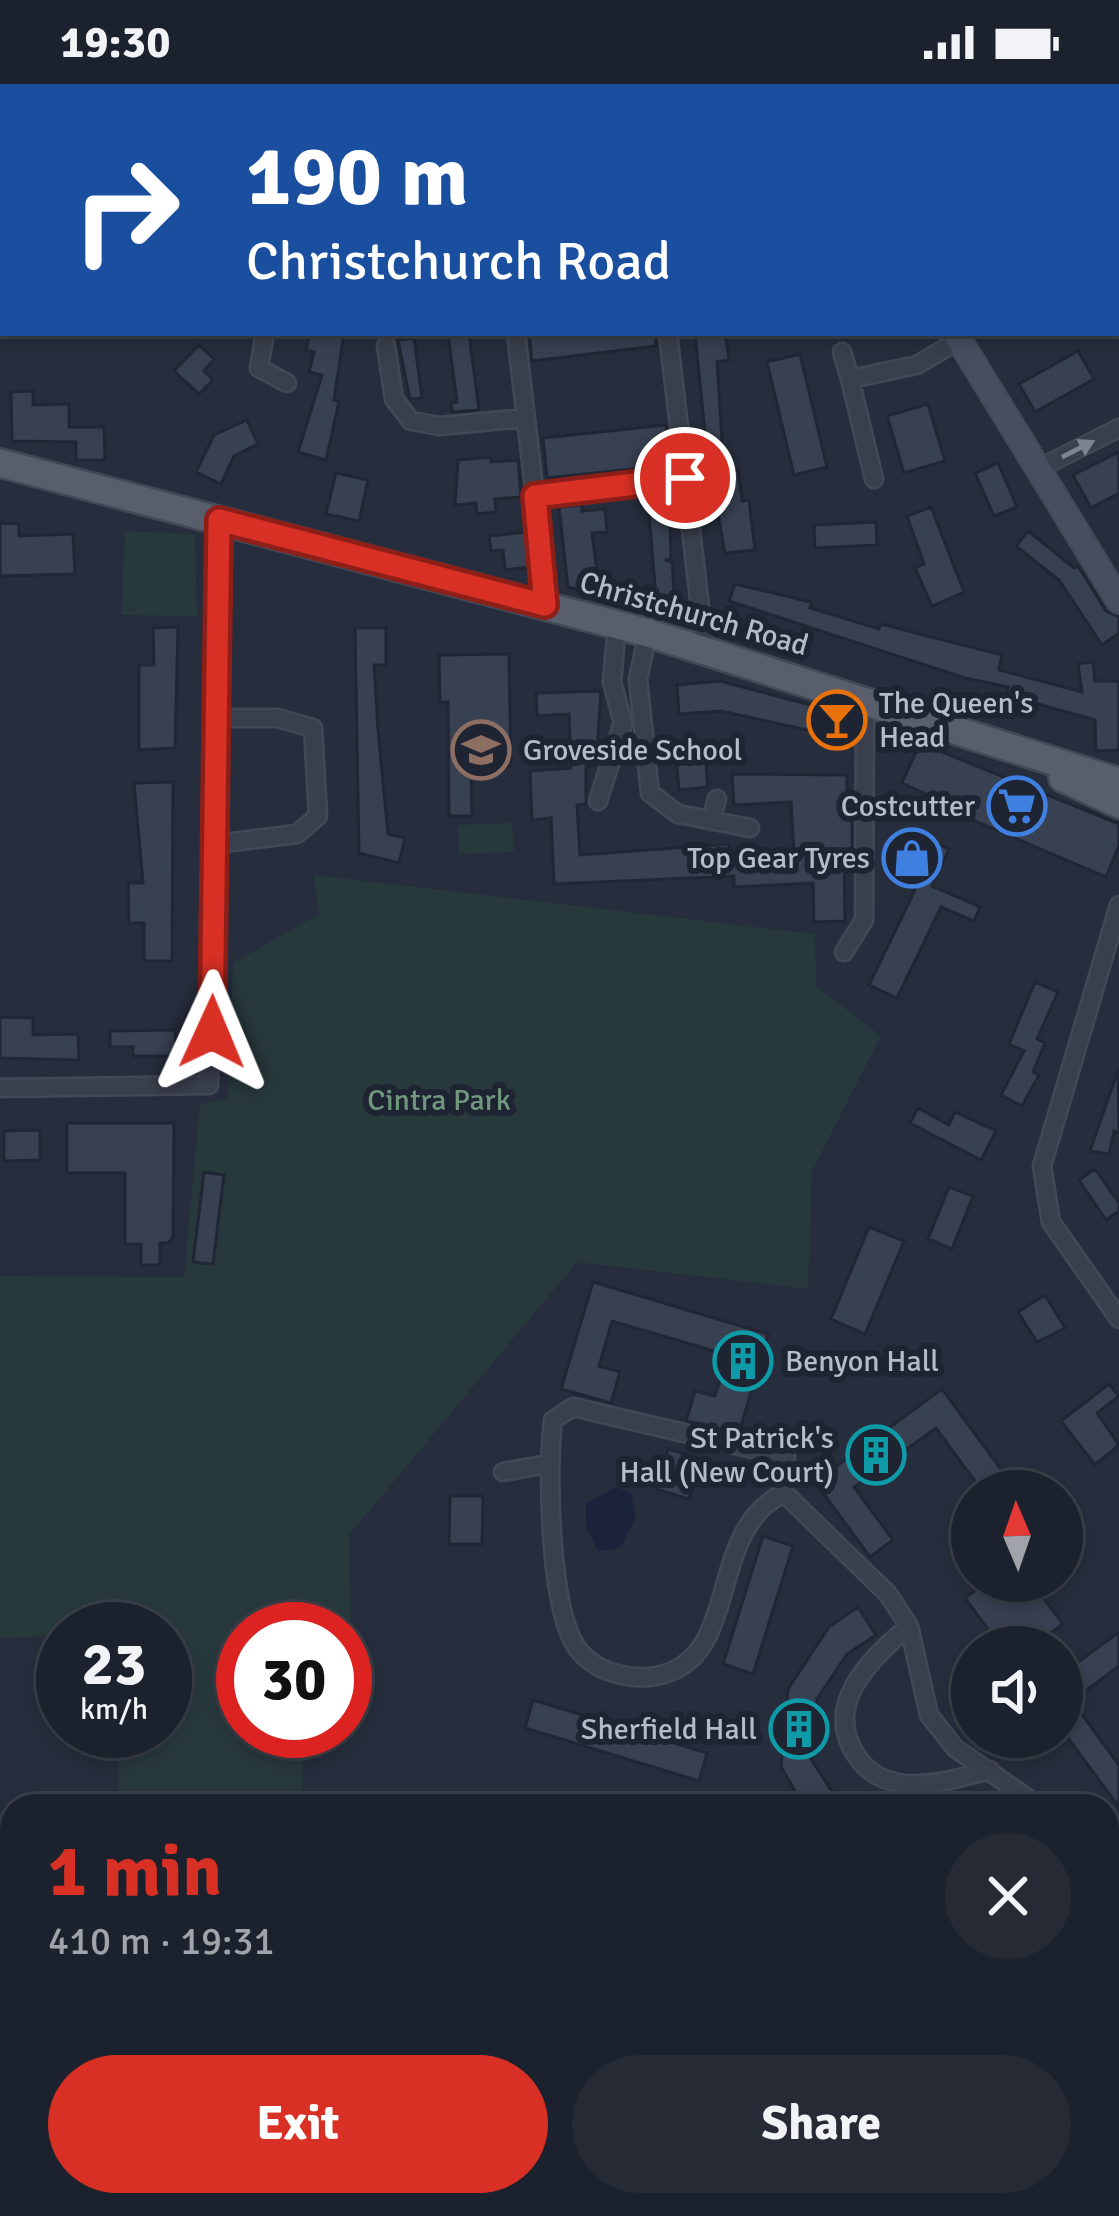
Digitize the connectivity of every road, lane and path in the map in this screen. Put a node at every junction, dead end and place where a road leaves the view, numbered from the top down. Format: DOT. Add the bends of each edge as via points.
graph roads {
  1 [pos="264,336"];
  2 [pos="517,336"];
  3 [pos="668,336"];
  4 [pos="957,336"];
  5 [pos="386,346"];
  6 [pos="842,352"];
  7 [pos="850,379"];
  8 [pos="287,382"];
  9 [pos="525,418"];
  10 [pos="1119,428"];
  11 [pos="0,463"];
  12 [pos="1036,470"];
  13 [pos="685,478"];
  14 [pos="874,479"];
  15 [pos="535,496"];
  16 [pos="219,520"];
  17 [pos="1119,601"];
  18 [pos="545,605"];
  19 [pos="616,625"];
  20 [pos="648,633"];
  21 [pos="706,650"];
  22 [pos="865,699"];
  23 [pos="214,718"];
  24 [pos="1018,751"];
  25 [pos="1119,782"];
  26 [pos="717,799"];
  27 [pos="598,801"];
  28 [pos="1119,804"];
  29 [pos="711,820"];
  30 [pos="750,828"];
  31 [pos="216,844"];
  32 [pos="1119,905"];
  33 [pos="844,952"];
  34 [pos="0,1088"];
  35 [pos="1119,1319"];
  36 [pos="548,1464"];
  37 [pos="503,1472"];
  38 [pos="784,1493"];
  39 [pos="909,1626"];
  40 [pos="990,1770"];
  41 [pos="1023,1794"];
  1 -- 8 [label="street" via="259,368"];
  2 -- 9 [label="street"];
  3 -- 13 [label="street"];
  4 -- 7 [label="street" via="916,365"];
  4 -- 12 [label="street"];
  5 -- 9 [label="street" via="394,399 411,421"];
  6 -- 7 [label="street"];
  7 -- 14 [label="street"];
  9 -- 15 [label="street"];
  12 -- 10 [label="street, one-way"];
  11 -- 16 [label="main road, Christchurch Road"];
  12 -- 17 [label="street"];
  13 -- 15 [label="street"];
  13 -- 21 [label="street"];
  15 -- 18 [label="street"];
  16 -- 18 [label="main road, Christchurch Road"];
  16 -- 23 [label="street"];
  18 -- 19 [label="main road, Christchurch Road"];
  19 -- 20 [label="main road, Christchurch Road"];
  19 -- 27 [label="street" via="612,682 623,723"];
  20 -- 21 [label="main road, Christchurch Road"];
  20 -- 29 [label="street" via="638,679 650,793 678,814"];
  21 -- 22 [label="main road, Christchurch Road"];
  22 -- 24 [label="main road, Christchurch Road"];
  22 -- 33 [label="street" via="867,884 864,920"];
  23 -- 31 [label="street"];
  23 -- 31 [label="street" via="277,718 313,728 318,816 297,834"];
  24 -- 25 [label="main road, Christchurch Road"];
  24 -- 28 [label="main road, Christchurch Road"];
  26 -- 29 [label="street"];
  29 -- 30 [label="street"];
  31 -- 34 [label="street" via="209,1085"];
  32 -- 35 [label="street" via="1042,1166 1051,1222"];
  36 -- 37 [label="street"];
  36 -- 38 [label="street" via="553,1420 573,1407 600,1409 786,1457"];
  36 -- 38 [label="street" via="557,1586 577,1648 610,1673 642,1678 673,1672 700,1650 745,1522"];
  38 -- 39 [label="street" via="850,1552"];
  39 -- 40 [label="street" via="929,1715 955,1748"];
  39 -- 40 [label="street" via="863,1669 844,1709 846,1741 868,1772 902,1784"];
  40 -- 41 [label="street"];
}
